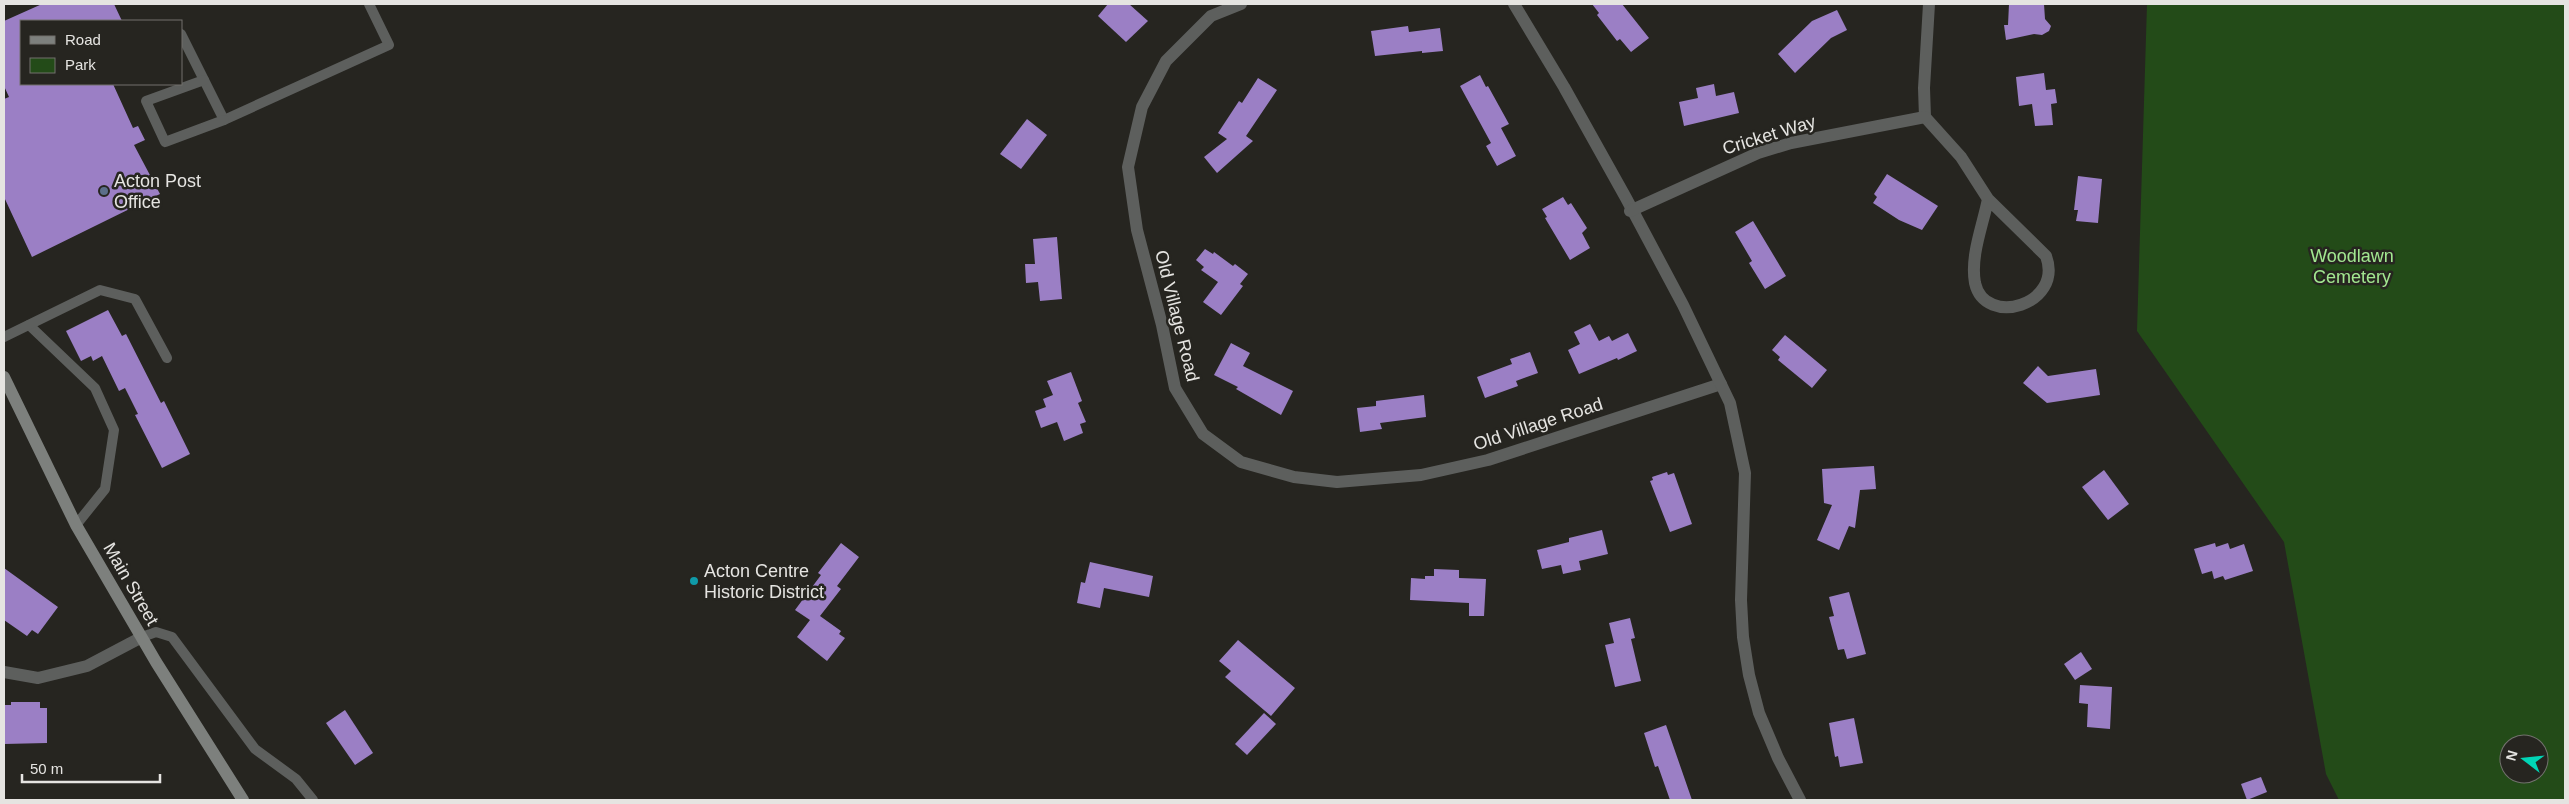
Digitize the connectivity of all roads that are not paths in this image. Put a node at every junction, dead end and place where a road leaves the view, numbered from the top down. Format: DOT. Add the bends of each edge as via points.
graph roads {
  1 [pos="369,4"];
  2 [pos="1240,4"];
  3 [pos="1514,4"];
  4 [pos="1929,4"];
  5 [pos="182,36"];
  6 [pos="204,80"];
  7 [pos="1925,117"];
  8 [pos="224,120"];
  9 [pos="1988,199"];
  10 [pos="1630,211"];
  11 [pos="29,325"];
  12 [pos="4,337"];
  13 [pos="167,358"];
  14 [pos="4,377"];
  15 [pos="1721,384"];
  16 [pos="76,525"];
  17 [pos="142,637"];
  18 [pos="4,672"];
  19 [pos="243,800"];
  20 [pos="313,800"];
  21 [pos="1800,800"];
  1 -- 8 [label="lane" via="389,45"];
  2 -- 15 [label="street, Old Village Road" via="1211,16 1166,61 1142,107 1128,167 1137,230 1175,388 1203,434 1241,462 1294,477 1337,482 1421,476 1488,460"];
  3 -- 10 [label="street" via="1564,87"];
  4 -- 7 [label="street"];
  5 -- 6 [label="lane"];
  6 -- 8 [label="lane"];
  6 -- 8 [label="lane" via="146,101 165,142"];
  7 -- 9 [label="street" via="1961,157"];
  7 -- 10 [label="street, Cricket Way" via="1791,143 1758,154"];
  9 -- 9 [label="street" via="1975,258 1977,288 1984,298 1997,306 2012,307 2026,303 2048,281 2046,256"];
  10 -- 15 [label="street"];
  11 -- 12 [label="lane"];
  11 -- 13 [label="lane" via="100,290 135,300"];
  11 -- 16 [label="lane" via="95,388 114,430 105,489"];
  14 -- 16 [label="main road, Main Street"];
  15 -- 21 [label="street" via="1730,403 1745,473 1741,600 1742,637 1749,675 1759,713"];
  16 -- 17 [label="main road, Main Street"];
  17 -- 18 [label="street" via="87,666 38,678"];
  17 -- 19 [label="main road, Main Street"];
  17 -- 20 [label="lane" via="156,632 172,637 255,749 296,778"];
}
